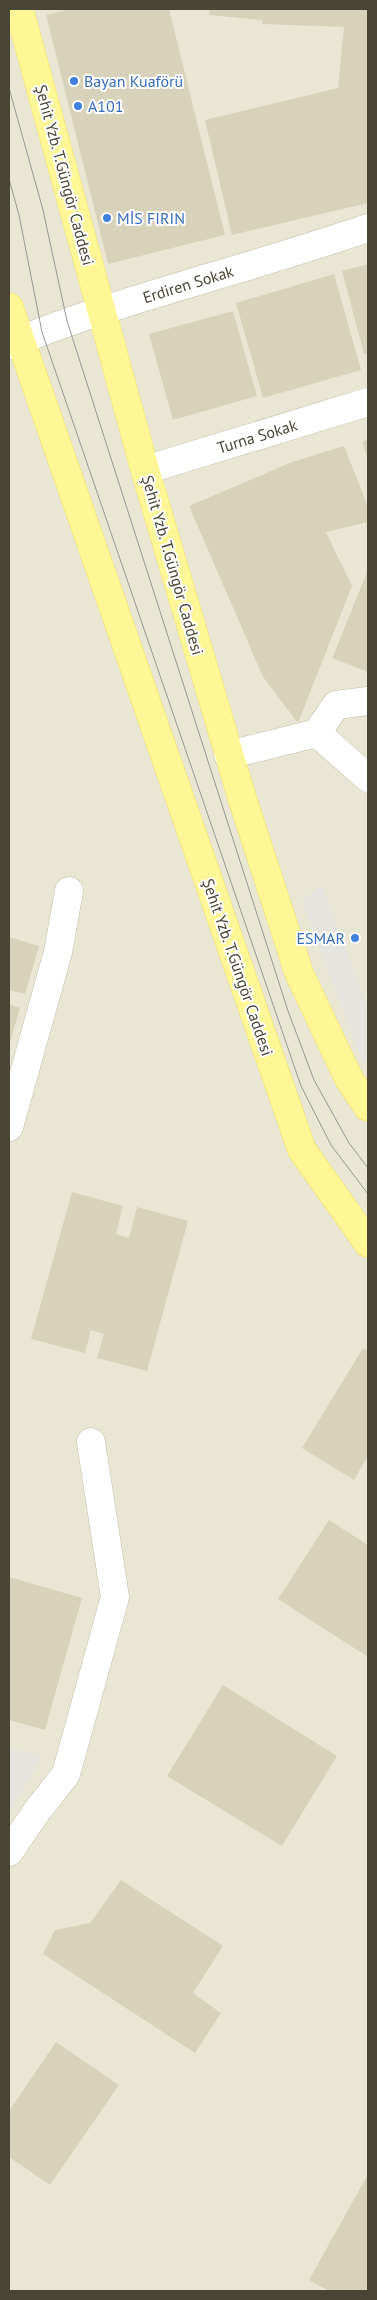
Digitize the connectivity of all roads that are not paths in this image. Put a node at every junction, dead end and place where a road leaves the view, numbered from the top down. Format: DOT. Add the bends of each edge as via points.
graph roads {
  1 [pos="20,9"];
  2 [pos="368,228"];
  3 [pos="9,306"];
  4 [pos="102,309"];
  5 [pos="15,342"];
  6 [pos="368,402"];
  7 [pos="145,470"];
  8 [pos="368,700"];
  9 [pos="317,733"];
  10 [pos="228,754"];
  11 [pos="368,778"];
  12 [pos="69,890"];
  13 [pos="368,1106"];
  14 [pos="9,1127"];
  15 [pos="368,1243"];
  16 [pos="91,1442"];
  17 [pos="9,1852"];
  1 -- 4 [label="main road, Şehit Yzb. T.Güngör Caddesi"];
  2 -- 4 [label="street, Erdiren Sokak"];
  3 -- 5 [label="main road, Şehit Yzb. T.Güngör Caddesi"];
  4 -- 5 [label="street, Erdiren Sokak"];
  4 -- 7 [label="main road, Şehit Yzb. T.Güngör Caddesi"];
  5 -- 15 [label="main road, Şehit Yzb. T.Güngör Caddesi" via="302,1150"];
  6 -- 7 [label="street, Turna Sokak"];
  7 -- 10 [label="main road, Şehit Yzb. T.Güngör Caddesi"];
  8 -- 9 [label="street" via="336,705"];
  9 -- 10 [label="street"];
  9 -- 11 [label="street"];
  10 -- 13 [label="main road, Şehit Yzb. T.Güngör Caddesi" via="299,973 349,1079"];
  12 -- 14 [label="street" via="58,952"];
  16 -- 17 [label="street" via="115,1598 66,1774"];
}
